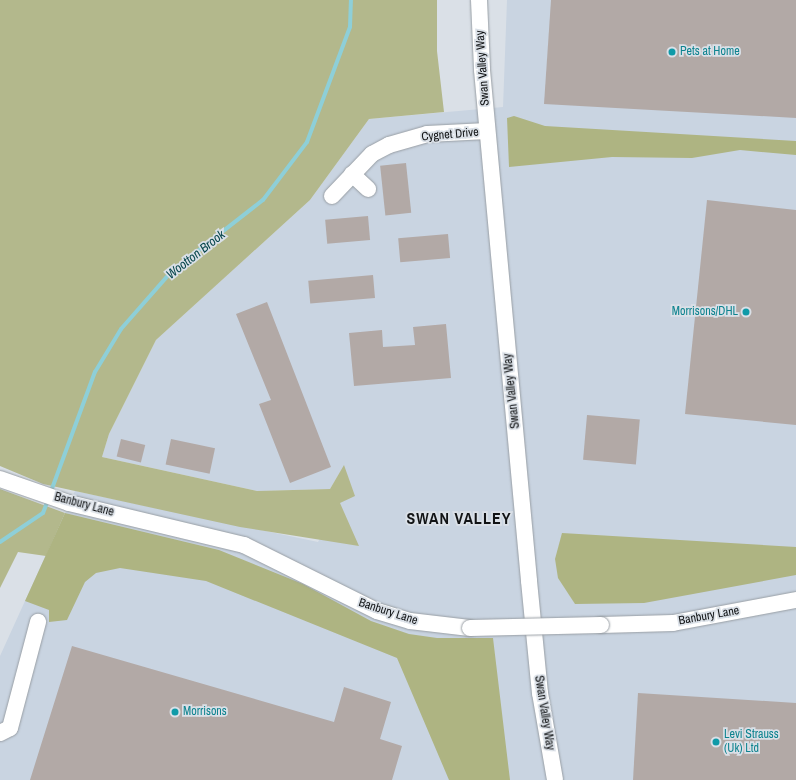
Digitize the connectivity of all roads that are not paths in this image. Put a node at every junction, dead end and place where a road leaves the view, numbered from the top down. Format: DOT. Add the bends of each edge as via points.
graph roads {
  1 [pos="479,0"];
  2 [pos="488,131"];
  3 [pos="352,174"];
  4 [pos="368,189"];
  5 [pos="332,196"];
  6 [pos="0,479"];
  7 [pos="796,600"];
  8 [pos="38,622"];
  9 [pos="0,733"];
  10 [pos="555,780"];
  1 -- 2 [label="street, Swan Valley Way"];
  2 -- 3 [label="street, Cygnet Drive" via="427,134 389,145 372,154"];
  2 -- 10 [label="street, Swan Valley Way" via="539,686"];
  3 -- 4 [label="street"];
  3 -- 5 [label="street, Cygnet Drive"];
  6 -- 7 [label="street, Banbury Lane, bridge" via="69,503 222,538 268,555 377,611 417,622 470,628 673,623"];
  8 -- 9 [label="street" via="10,728"];
}
